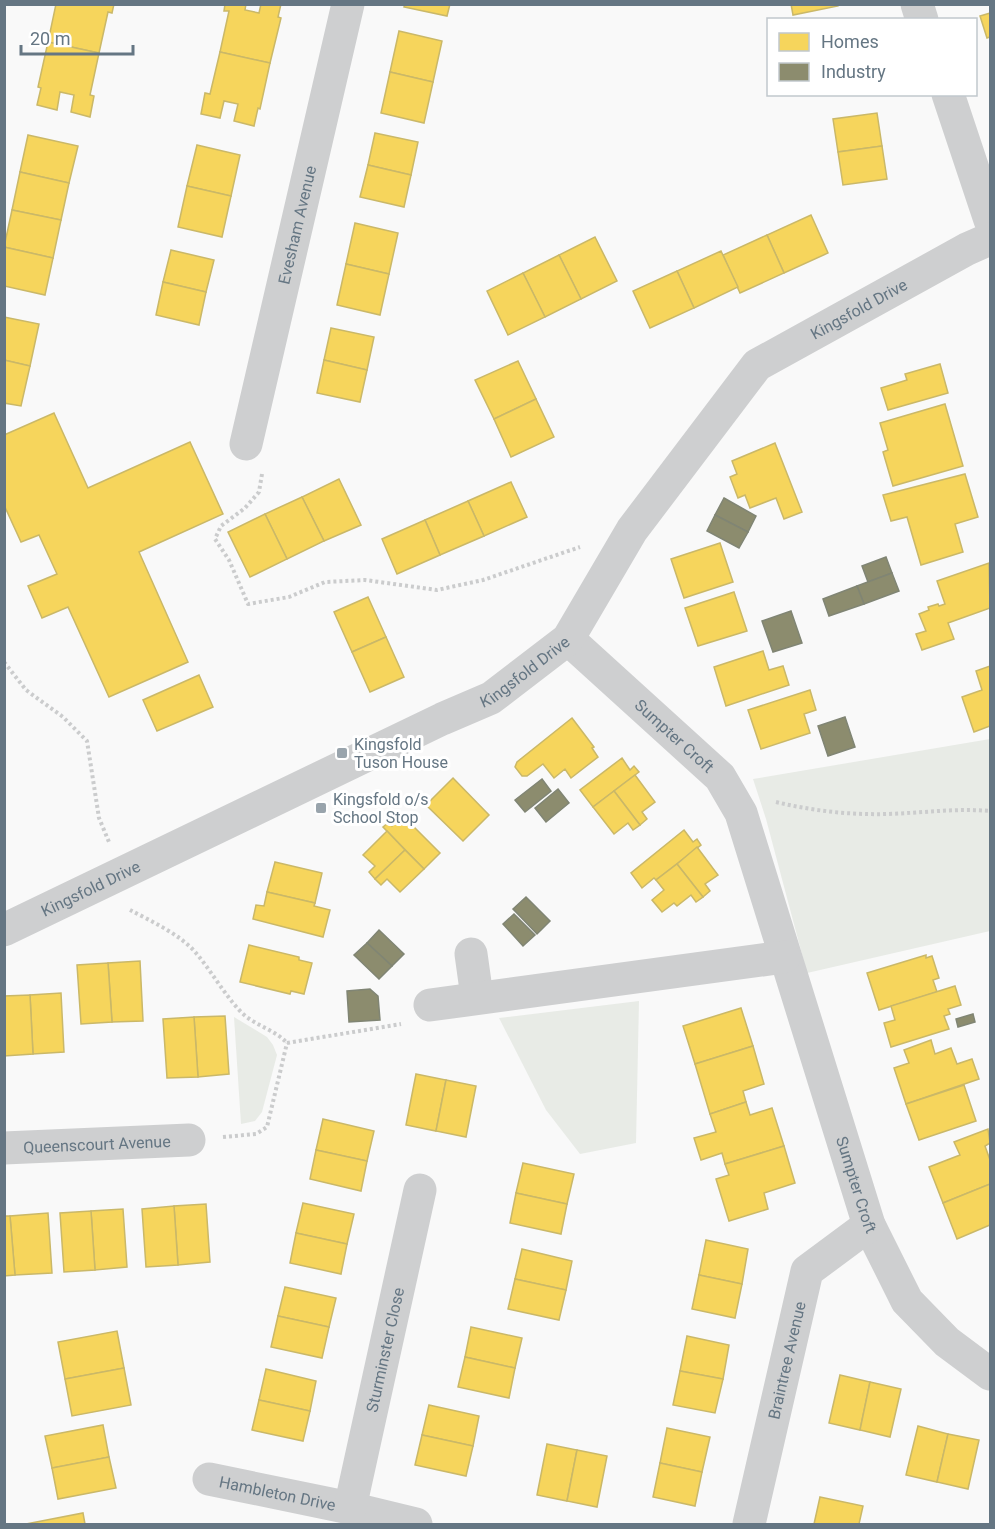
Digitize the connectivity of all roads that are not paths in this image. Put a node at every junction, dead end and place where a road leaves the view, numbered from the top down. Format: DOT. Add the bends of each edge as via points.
graph roads {
  1 [pos="348,4"];
  2 [pos="949,96"];
  3 [pos="990,220"];
  4 [pos="990,238"];
  5 [pos="246,444"];
  6 [pos="568,639"];
  7 [pos="4,930"];
  8 [pos="471,954"];
  9 [pos="784,957"];
  10 [pos="477,998"];
  11 [pos="429,1005"];
  12 [pos="189,1140"];
  13 [pos="4,1148"];
  14 [pos="420,1190"];
  15 [pos="869,1226"];
  16 [pos="990,1374"];
  17 [pos="209,1479"];
  18 [pos="350,1508"];
  19 [pos="416,1524"];
  20 [pos="749,1524"];
  1 -- 5 [label="street, Evesham Avenue"];
  2 -- 3 [label="street"];
  4 -- 6 [label="street, Kingsfold Drive" via="757,365 632,530"];
  6 -- 7 [label="street, Kingsfold Drive" via="490,698"];
  6 -- 9 [label="street, Sumpter Croft" via="720,777 741,813"];
  8 -- 10 [label="street"];
  9 -- 10 [label="street"];
  9 -- 15 [label="street, Sumpter Croft"];
  10 -- 11 [label="street"];
  12 -- 13 [label="street, Queenscourt Avenue"];
  14 -- 18 [label="street, Sturminster Close"];
  15 -- 16 [label="street, Sumpter Croft" via="907,1301 947,1342"];
  15 -- 20 [label="street, Braintree Avenue" via="807,1271"];
  17 -- 18 [label="street, Hambleton Drive"];
  18 -- 19 [label="street, Hambleton Drive"];
}
